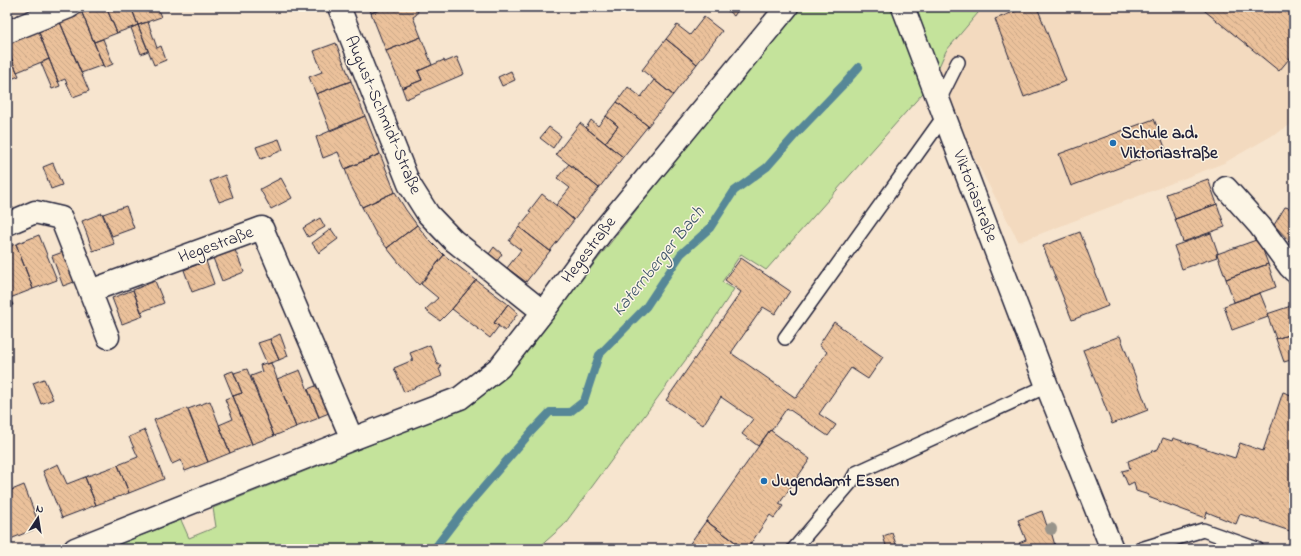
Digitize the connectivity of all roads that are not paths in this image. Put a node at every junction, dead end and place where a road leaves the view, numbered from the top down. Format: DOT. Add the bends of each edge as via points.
graph roads {
  1 [pos="69,7"];
  2 [pos="339,7"];
  3 [pos="787,7"];
  4 [pos="903,7"];
  5 [pos="7,32"];
  6 [pos="958,62"];
  7 [pos="942,107"];
  8 [pos="1226,188"];
  9 [pos="7,224"];
  10 [pos="1293,267"];
  11 [pos="90,291"];
  12 [pos="543,312"];
  13 [pos="108,337"];
  14 [pos="785,338"];
  15 [pos="1047,386"];
  16 [pos="352,439"];
  17 [pos="75,549"];
  18 [pos="794,549"];
  19 [pos="1112,549"];
  20 [pos="1141,549"];
  21 [pos="1257,549"];
  1 -- 5 [label="street"];
  2 -- 12 [label="street, August-Schmidt-Straße" via="409,184 428,214 453,240"];
  3 -- 12 [label="street, Hegestraße" via="601,233"];
  4 -- 7 [label="street, Viktoriastraße"];
  6 -- 7 [label="lane"];
  7 -- 14 [label="lane"];
  7 -- 15 [label="street, Viktoriastraße"];
  8 -- 10 [label="street"];
  9 -- 11 [label="street" via="35,212 61,218"];
  11 -- 13 [label="street"];
  11 -- 16 [label="street, Hegestraße" via="262,228"];
  12 -- 16 [label="street, Hegestraße" via="500,367 460,398"];
  15 -- 18 [label="lane" via="856,473"];
  15 -- 19 [label="street, Viktoriastraße"];
  16 -- 17 [label="street, Hegestraße"];
  20 -- 21 [label="lane" via="1203,530"];
}
